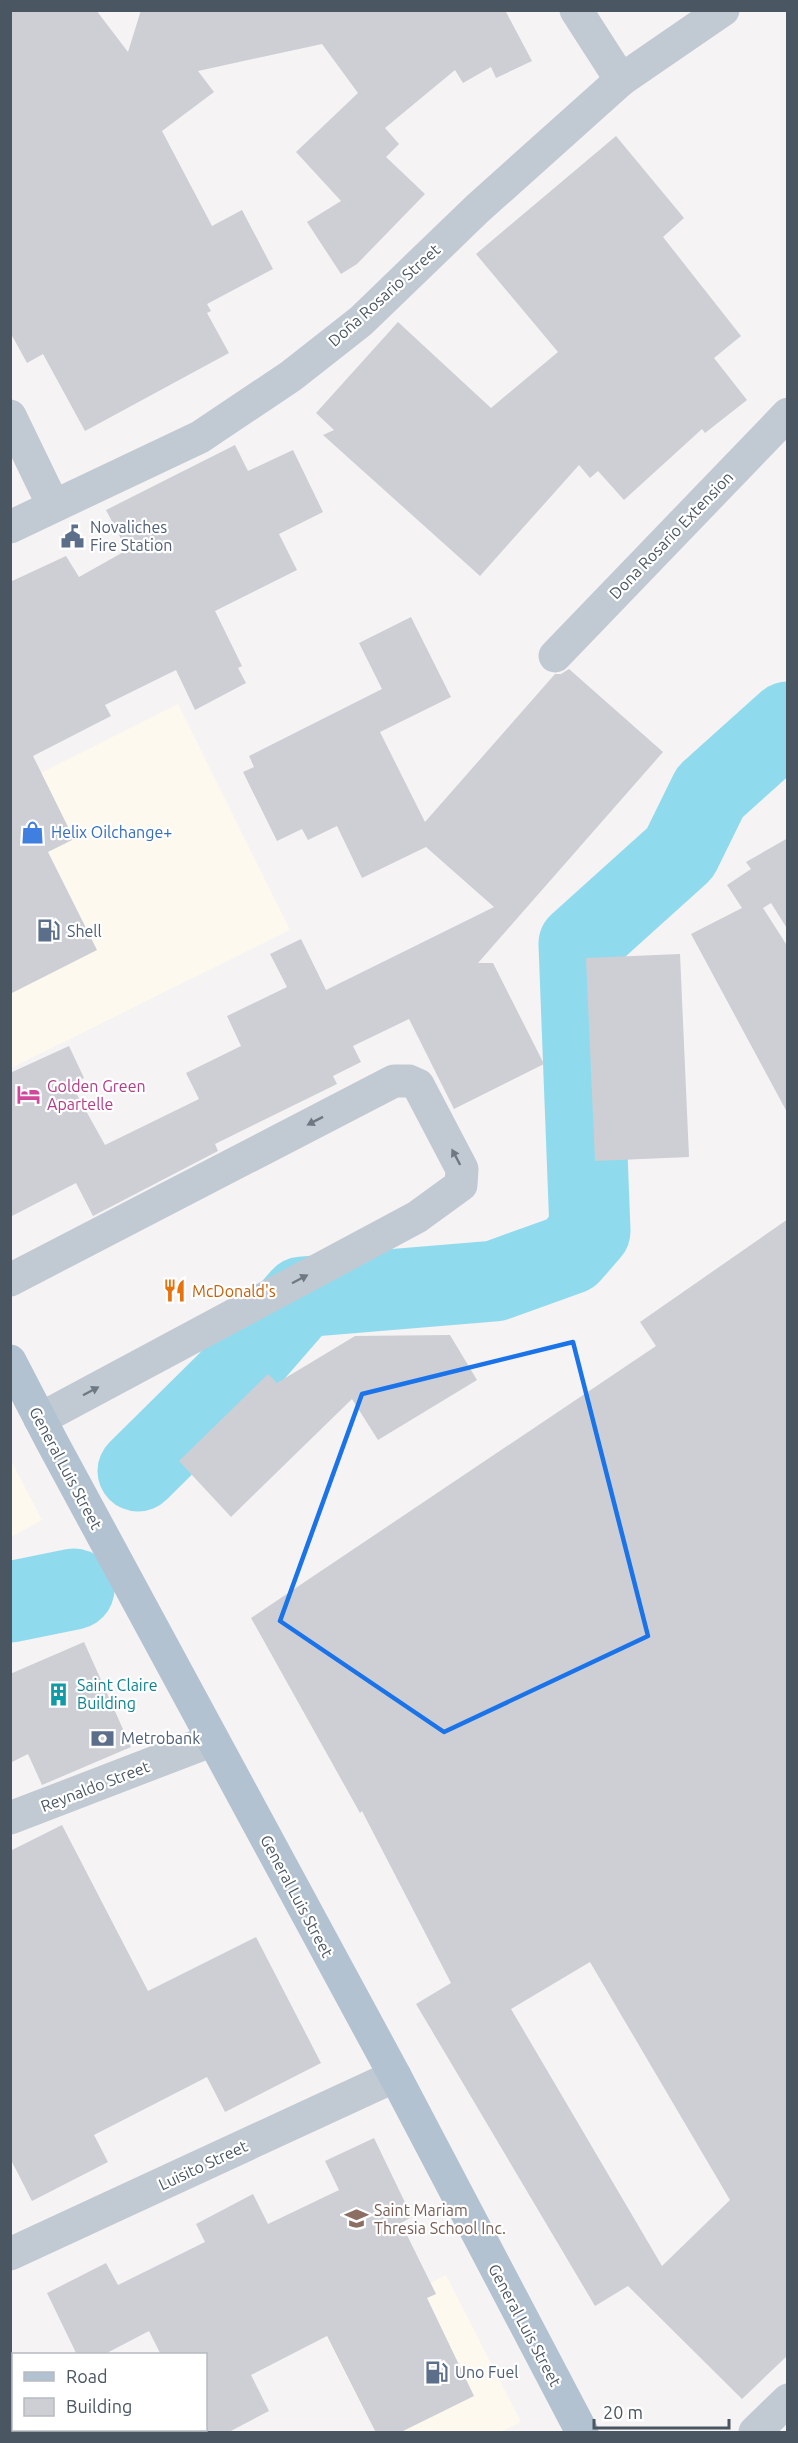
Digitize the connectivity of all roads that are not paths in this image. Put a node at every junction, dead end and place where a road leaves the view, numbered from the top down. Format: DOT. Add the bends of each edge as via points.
graph roads {
  1 [pos="576,10"];
  2 [pos="723,10"];
  3 [pos="621,80"];
  4 [pos="788,414"];
  5 [pos="10,416"];
  6 [pos="53,505"];
  7 [pos="10,527"];
  8 [pos="555,656"];
  9 [pos="10,1280"];
  10 [pos="10,1361"];
  11 [pos="40,1419"];
  12 [pos="213,1740"];
  13 [pos="10,1818"];
  14 [pos="395,2076"];
  15 [pos="10,2254"];
  16 [pos="788,2400"];
  17 [pos="582,2433"];
  18 [pos="755,2433"];
  1 -- 3 [label="street"];
  2 -- 3 [label="street, Doña Rosario Street"];
  3 -- 6 [label="street, Doña Rosario Street" via="477,209 361,321 291,376 200,436"];
  4 -- 8 [label="street, Dona Rosario Extension"];
  5 -- 6 [label="street"];
  6 -- 7 [label="street, Doña Rosario Street"];
  11 -- 9 [label="street, one-way" via="417,1216 461,1185 462,1169 417,1085 394,1080"];
  10 -- 11 [label="main road, General Luis Street"];
  11 -- 12 [label="main road, General Luis Street"];
  12 -- 13 [label="street, Reynaldo Street"];
  12 -- 14 [label="main road, General Luis Street"];
  14 -- 15 [label="street, Luisito Street"];
  14 -- 17 [label="main road, General Luis Street"];
  16 -- 18 [label="street"];
}
